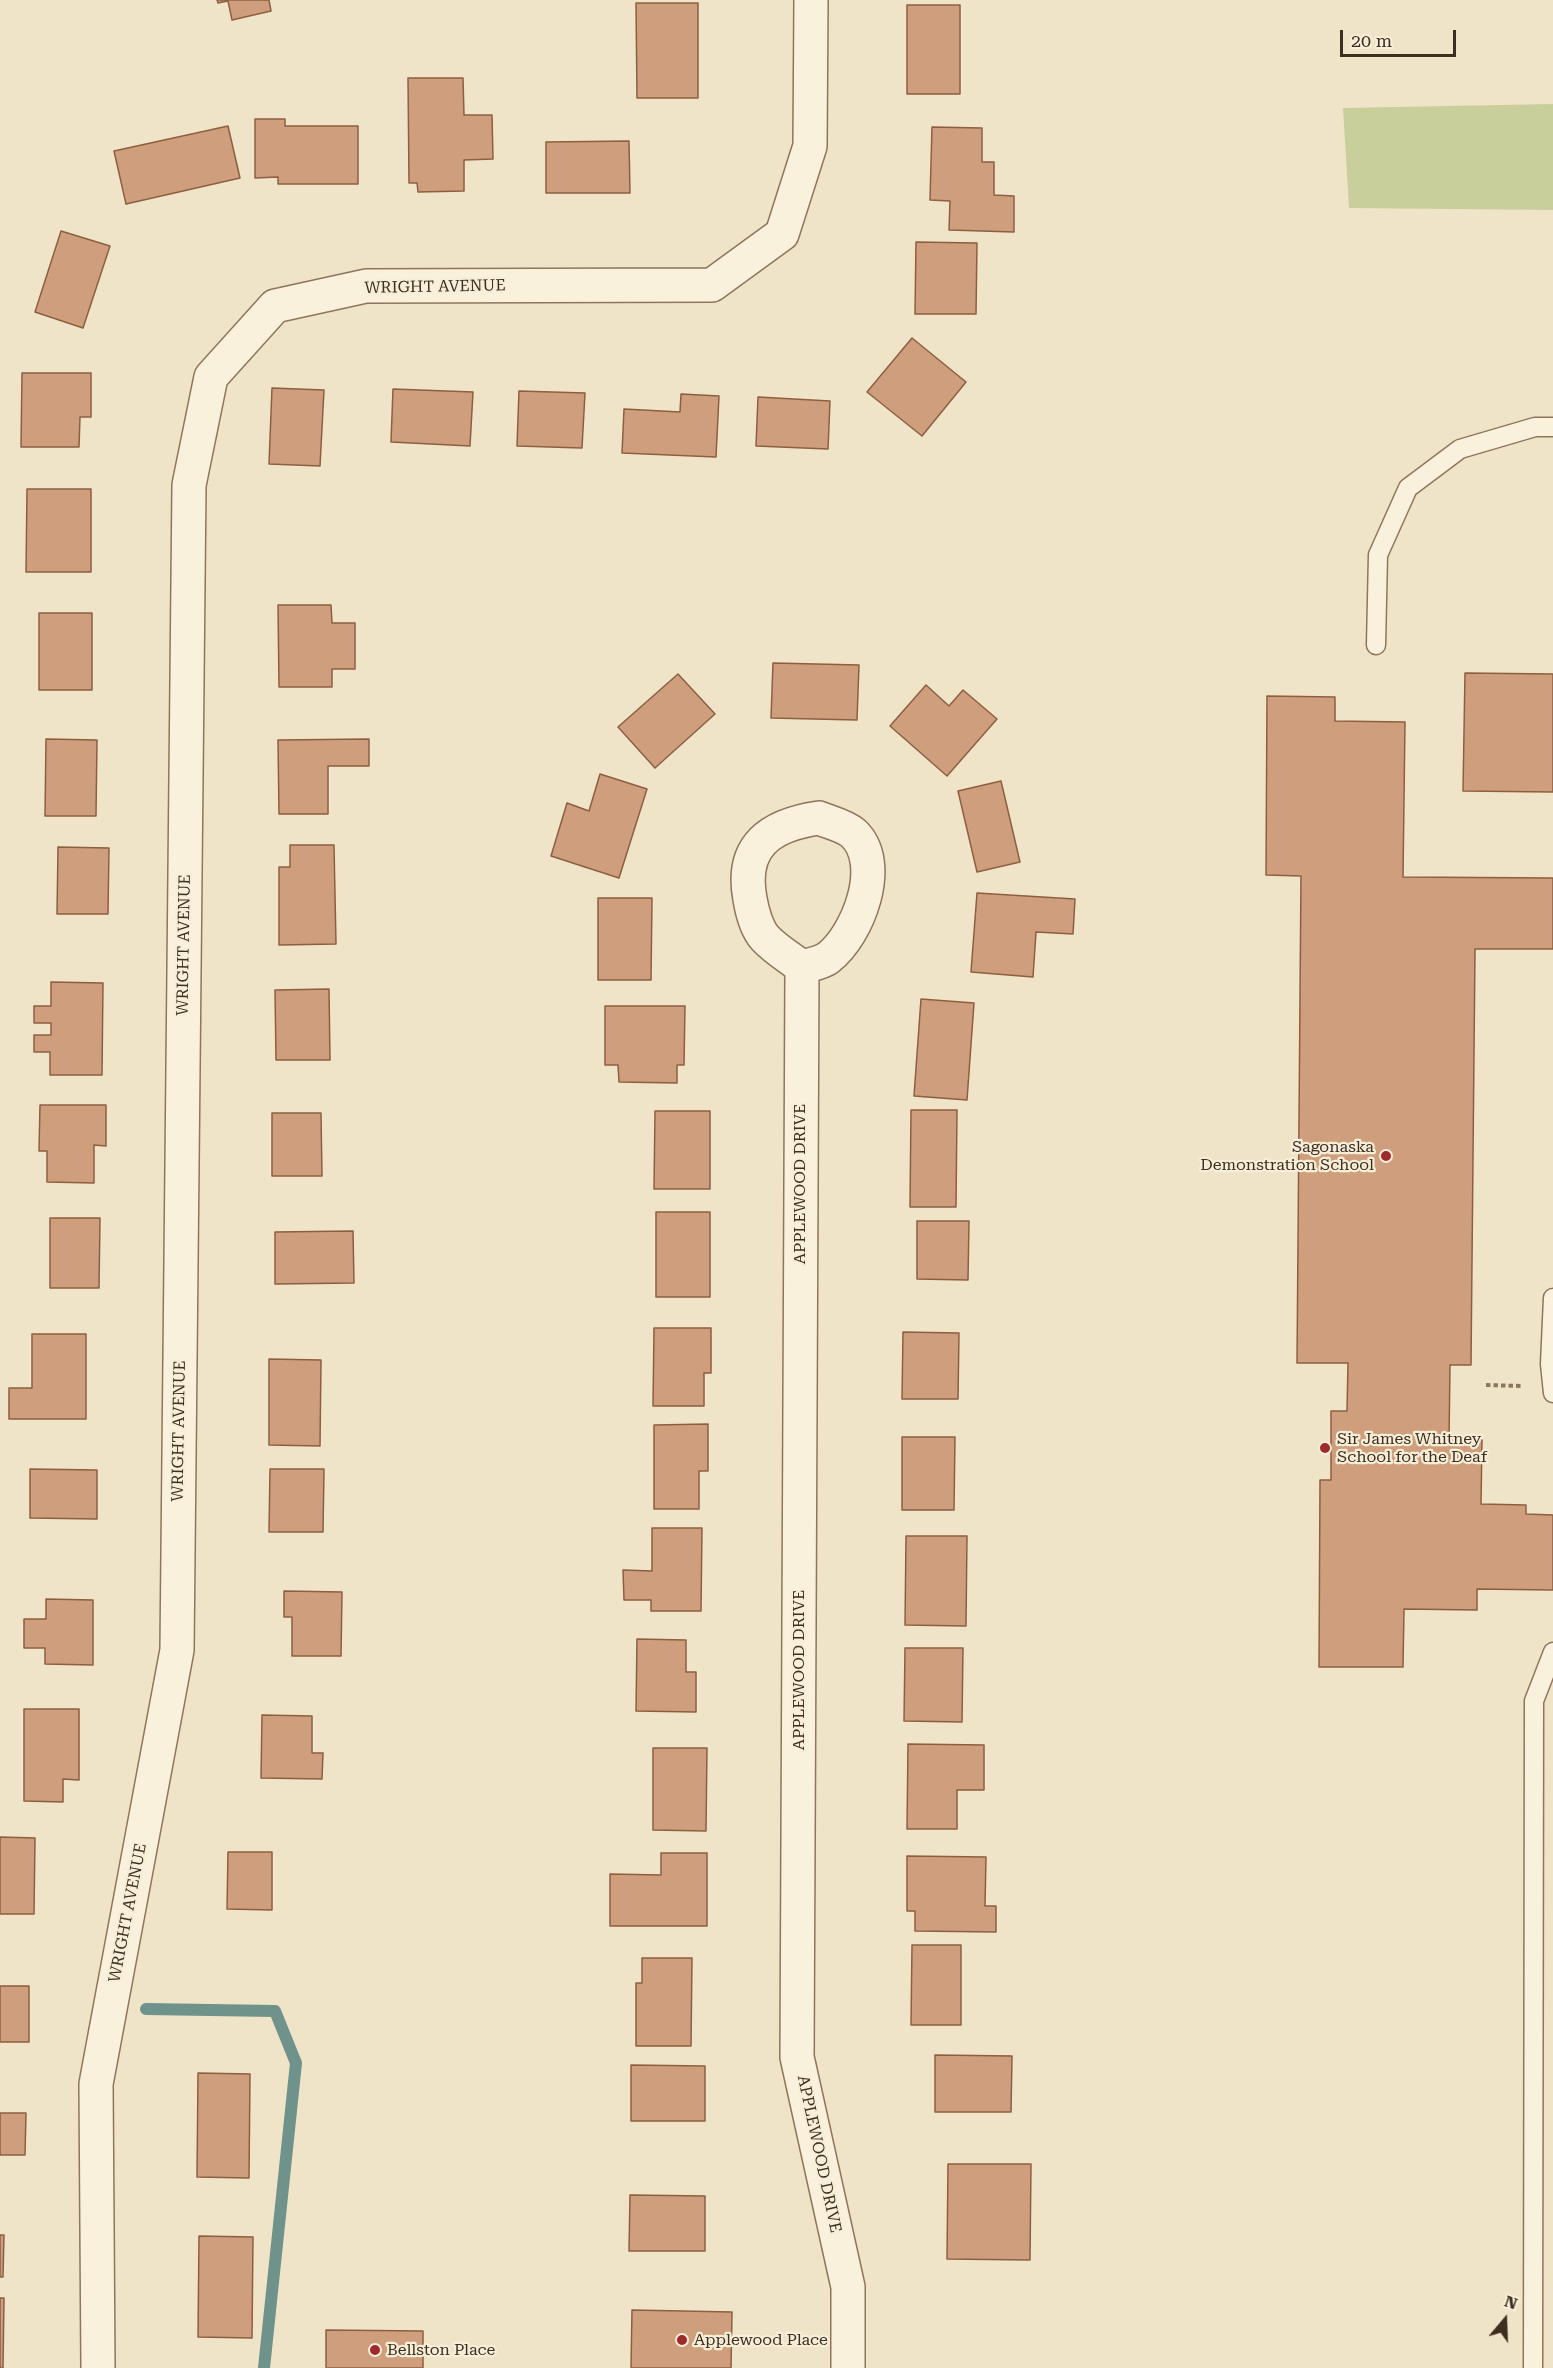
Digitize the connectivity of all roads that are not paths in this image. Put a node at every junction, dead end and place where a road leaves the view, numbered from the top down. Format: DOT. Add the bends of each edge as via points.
graph roads {
  1 [pos="811,0"];
  2 [pos="1553,427"];
  3 [pos="1376,645"];
  4 [pos="802,968"];
  5 [pos="1553,1298"];
  6 [pos="1552,1390"];
  7 [pos="1553,1652"];
  8 [pos="98,2368"];
  9 [pos="848,2368"];
  10 [pos="1533,2368"];
  1 -- 8 [label="street, WRIGHT AVENUE" via="810,146 782,234 712,285 366,286 275,306 211,377 189,485 177,1650 96,2084"];
  2 -- 3 [label="lane" via="1534,427 1460,449 1408,488 1378,555"];
  4 -- 4 [label="street" via="827,958 847,935 862,907 868,882 867,858 853,833 819,818 792,822 768,834 752,855 747,881 752,910 764,938"];
  4 -- 9 [label="street, APPLEWOOD DRIVE" via="797,2057 848,2287"];
  5 -- 6 [label="lane"];
  7 -- 10 [label="lane" via="1534,1701"];
}
